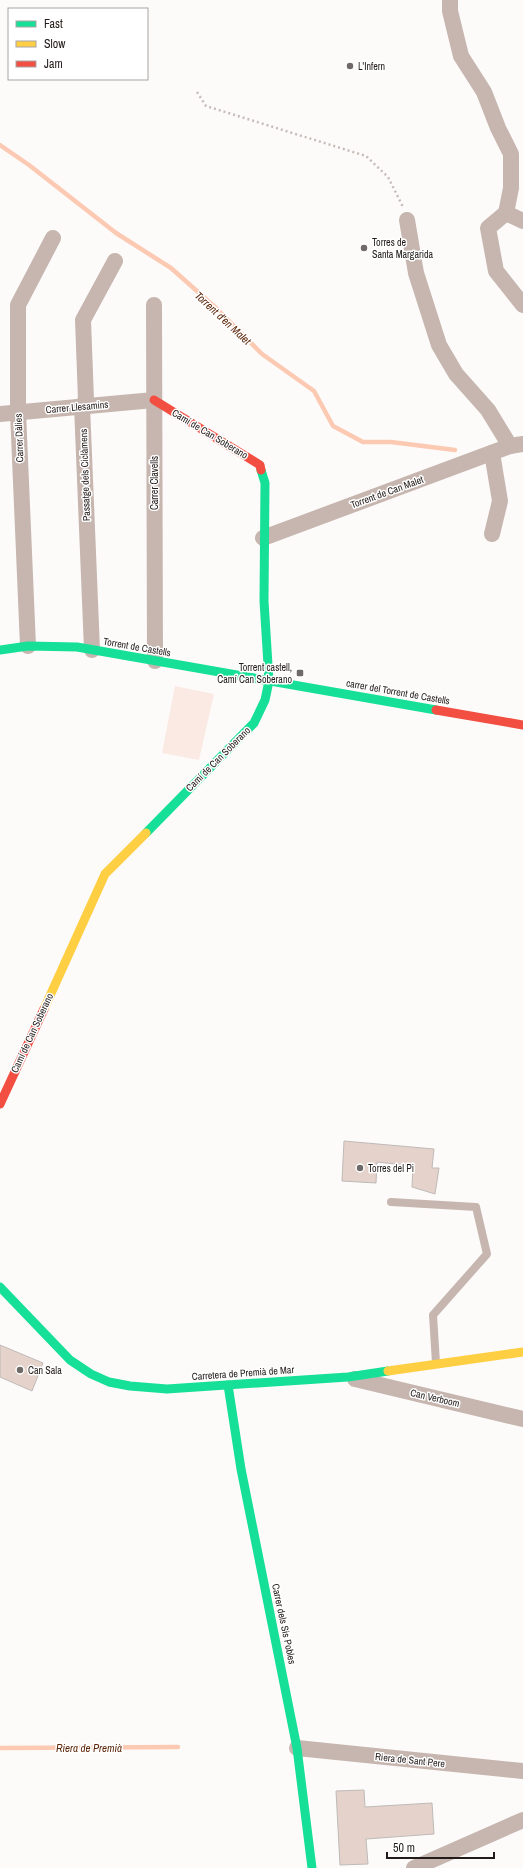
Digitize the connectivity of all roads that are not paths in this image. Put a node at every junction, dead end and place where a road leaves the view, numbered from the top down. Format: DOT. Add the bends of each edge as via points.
graph roads {
  1 [pos="450,0"];
  2 [pos="506,214"];
  3 [pos="407,220"];
  4 [pos="523,221"];
  5 [pos="53,238"];
  6 [pos="115,261"];
  7 [pos="154,305"];
  8 [pos="523,305"];
  9 [pos="154,400"];
  10 [pos="82,406"];
  11 [pos="18,412"];
  12 [pos="0,414"];
  13 [pos="516,445"];
  14 [pos="492,453"];
  15 [pos="492,534"];
  16 [pos="263,538"];
  17 [pos="28,646"];
  18 [pos="0,650"];
  19 [pos="92,650"];
  20 [pos="155,661"];
  21 [pos="269,681"];
  22 [pos="523,725"];
  23 [pos="0,1104"];
  24 [pos="391,1202"];
  25 [pos="0,1287"];
  26 [pos="523,1352"];
  27 [pos="436,1366"];
  28 [pos="348,1377"];
  29 [pos="228,1385"];
  30 [pos="523,1419"];
  31 [pos="297,1748"];
  32 [pos="522,1767"];
  33 [pos="523,1820"];
  34 [pos="312,1868"];
  35 [pos="414,1868"];
  1 -- 2 [label="street" via="450,11 461,56 484,92 498,128 512,154 511,188"];
  2 -- 4 [label="street"];
  2 -- 8 [label="street" via="488,228 496,271"];
  3 -- 13 [label="street" via="416,273 439,345 456,374"];
  5 -- 11 [label="street, Carrer Dàlies" via="18,305"];
  6 -- 10 [label="street, Passatge dels Ciclàmens" via="83,320 86,400"];
  7 -- 9 [label="street, Carrer Clavells"];
  9 -- 10 [label="street, Carrer Llesamins"];
  9 -- 16 [label="street, Camí de Can Soberano" via="260,465 265,483"];
  9 -- 20 [label="street, Carrer Clavells"];
  10 -- 11 [label="street, Carrer Llesamins"];
  10 -- 19 [label="street, Passatge dels Ciclàmens"];
  11 -- 12 [label="street, Carrer Llesamins"];
  11 -- 17 [label="street, Carrer Dàlies"];
  13 -- 14 [label="street, Torrent de Can Malet"];
  14 -- 15 [label="street" via="500,501"];
  14 -- 16 [label="street, Torrent de Can Malet"];
  16 -- 21 [label="street, Camí de Can Soberano"];
  17 -- 18 [label="street, Torrent de Castells"];
  17 -- 19 [label="street, Torrent de Castells"];
  19 -- 20 [label="street, Torrent de Castells"];
  20 -- 21 [label="street, Torrent de Castells"];
  21 -- 22 [label="street, carrer del Torrent de Castells"];
  21 -- 23 [label="street, Camí de Can Soberano" via="265,700 254,723 105,874"];
  24 -- 27 [label="lane" via="476,1207 487,1254 433,1315"];
  25 -- 29 [label="street, Carretera de Premià de Mar" via="70,1360 109,1382 167,1389"];
  26 -- 27 [label="street, Carretera de Premià de Mar"];
  27 -- 28 [label="street, Carretera de Premià de Mar"];
  28 -- 29 [label="street, Carretera de Premià de Mar"];
  28 -- 30 [label="street, Can Verboom"];
  29 -- 31 [label="street, Carrer dels Sis Pobles" via="240,1469"];
  31 -- 32 [label="street, Riera de Sant Pere"];
  31 -- 34 [label="street, Carrer dels Sis Pobles"];
  33 -- 35 [label="street"];
}
